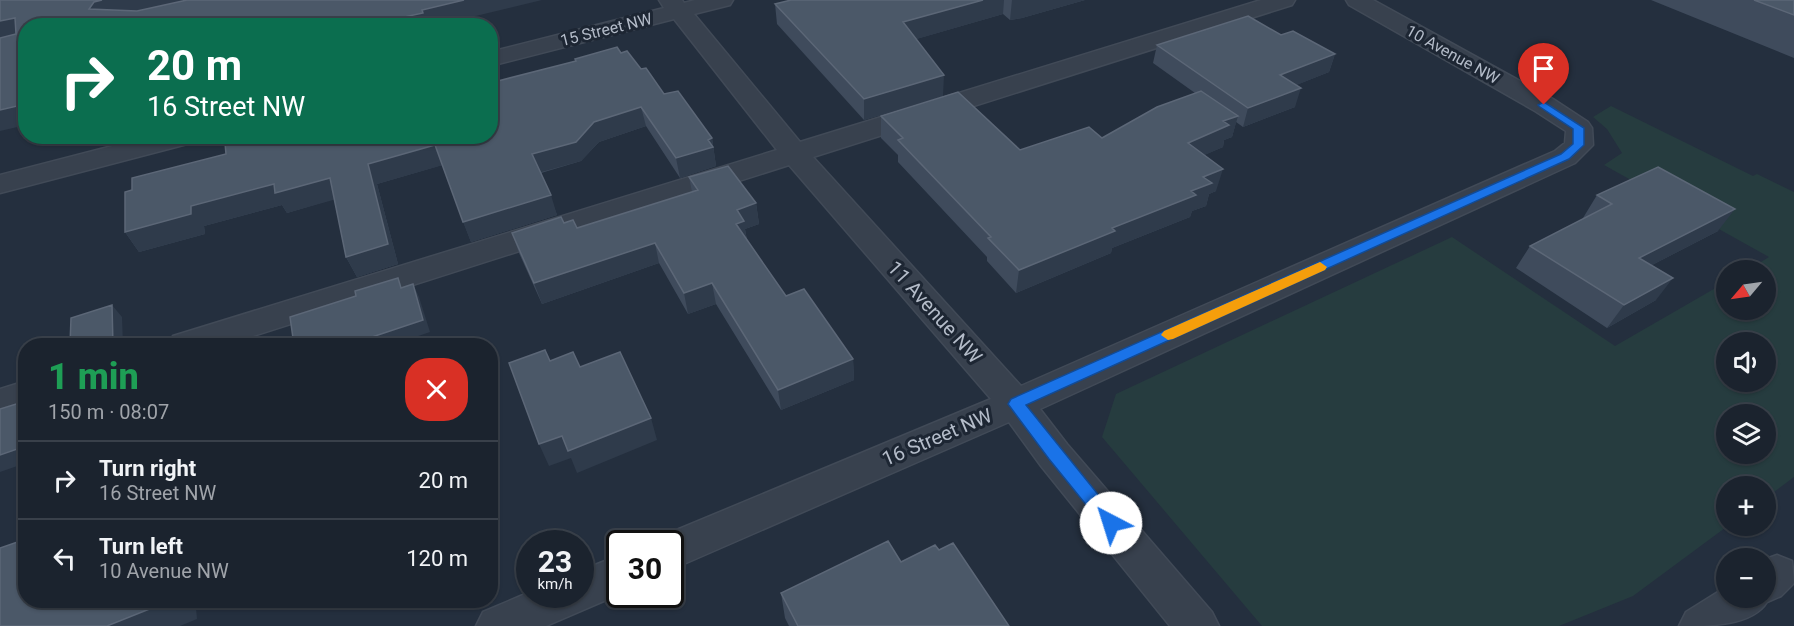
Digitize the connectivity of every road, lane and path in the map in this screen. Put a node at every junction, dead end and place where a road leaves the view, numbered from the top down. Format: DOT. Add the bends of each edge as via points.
graph roads {
  1 [pos="722,0"];
  2 [pos="1284,0"];
  3 [pos="1357,0"];
  4 [pos="674,5"];
  5 [pos="498,57"];
  6 [pos="1579,128"];
  7 [pos="154,144"];
  8 [pos="794,153"];
  9 [pos="0,184"];
  10 [pos="207,338"];
  11 [pos="18,397"];
  12 [pos="0,403"];
  13 [pos="1016,404"];
  14 [pos="684,546"];
  15 [pos="540,608"];
  16 [pos="1728,608"];
  17 [pos="498,626"];
  18 [pos="1197,626"];
  19 [pos="1701,626"];
  1 -- 4 [label="street, 15 Street NW"];
  2 -- 8 [label="street"];
  3 -- 6 [label="street, 10 Avenue NW"];
  4 -- 5 [label="street, 15 Street NW"];
  4 -- 8 [label="street, 11 Avenue NW"];
  6 -- 13 [label="street, 16 Street NW" via="1579,145 1565,157"];
  7 -- 9 [label="street"];
  8 -- 10 [label="street"];
  8 -- 13 [label="street, 11 Avenue NW"];
  11 -- 12 [label="street"];
  13 -- 14 [label="street, 16 Street NW"];
  13 -- 18 [label="street, 11 Avenue NW"];
  15 -- 17 [label="street"];
  16 -- 19 [label="street"];
}
